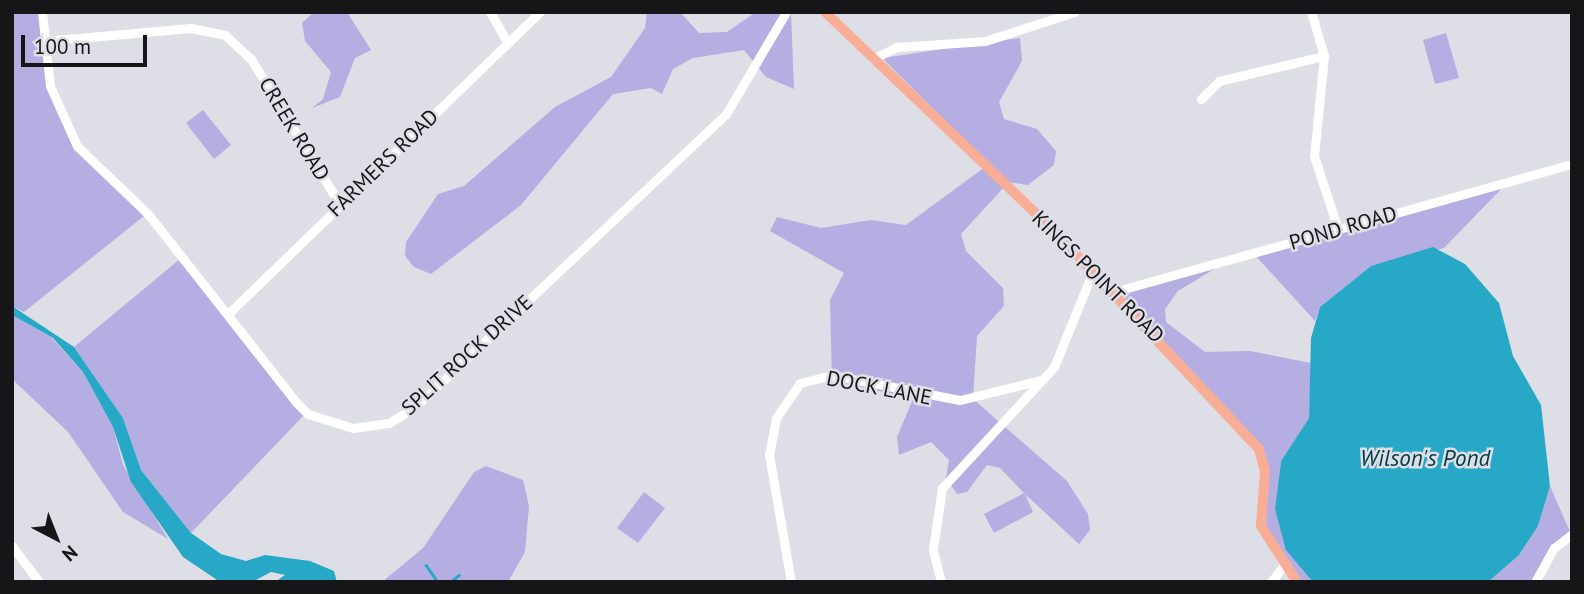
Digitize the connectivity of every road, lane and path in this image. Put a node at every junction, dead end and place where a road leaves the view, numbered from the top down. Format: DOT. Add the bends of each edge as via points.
graph roads {
  1 [pos="42,12"];
  2 [pos="490,12"];
  3 [pos="540,12"];
  4 [pos="786,12"];
  5 [pos="825,12"];
  6 [pos="1074,12"];
  7 [pos="1311,12"];
  8 [pos="45,41"];
  9 [pos="508,43"];
  10 [pos="1324,56"];
  11 [pos="873,59"];
  12 [pos="1201,99"];
  13 [pos="1572,164"];
  14 [pos="340,205"];
  15 [pos="1338,229"];
  16 [pos="1093,271"];
  17 [pos="1113,292"];
  18 [pos="228,314"];
  19 [pos="1041,380"];
  20 [pos="1572,534"];
  21 [pos="12,546"];
  22 [pos="1284,565"];
  23 [pos="39,582"];
  24 [pos="791,582"];
  25 [pos="941,582"];
  26 [pos="1271,582"];
  27 [pos="1297,582"];
  28 [pos="1535,582"];
  1 -- 8 [label="street, SPLIT ROCK DRIVE"];
  2 -- 9 [label="street"];
  3 -- 9 [label="street, FARMERS ROAD"];
  4 -- 18 [label="street, SPLIT ROCK DRIVE" via="726,114 403,416 353,428 308,414"];
  5 -- 11 [label="main road, KINGS POINT ROAD"];
  6 -- 11 [label="street" via="985,41 897,47"];
  7 -- 10 [label="street"];
  8 -- 14 [label="street, CREEK ROAD" via="190,27 225,35 251,59"];
  8 -- 18 [label="street, SPLIT ROCK DRIVE" via="57,112 69,135 148,214"];
  9 -- 14 [label="street, FARMERS ROAD"];
  10 -- 12 [label="street" via="1219,81"];
  10 -- 15 [label="street" via="1314,156"];
  11 -- 16 [label="main road, KINGS POINT ROAD"];
  13 -- 15 [label="street, POND ROAD"];
  14 -- 18 [label="street, FARMERS ROAD"];
  15 -- 17 [label="street, POND ROAD"];
  16 -- 17 [label="main road, KINGS POINT ROAD"];
  16 -- 19 [label="street" via="1064,351"];
  17 -- 22 [label="main road, KINGS POINT ROAD" via="1259,449 1265,471 1261,526"];
  19 -- 24 [label="street, DOCK LANE" via="960,400 832,375 800,383 779,410 769,455"];
  19 -- 25 [label="street" via="942,488 933,549"];
  20 -- 28 [label="street" via="1554,548"];
  21 -- 23 [label="street"];
  22 -- 26 [label="street"];
  22 -- 27 [label="main road, KINGS POINT ROAD"];
}
